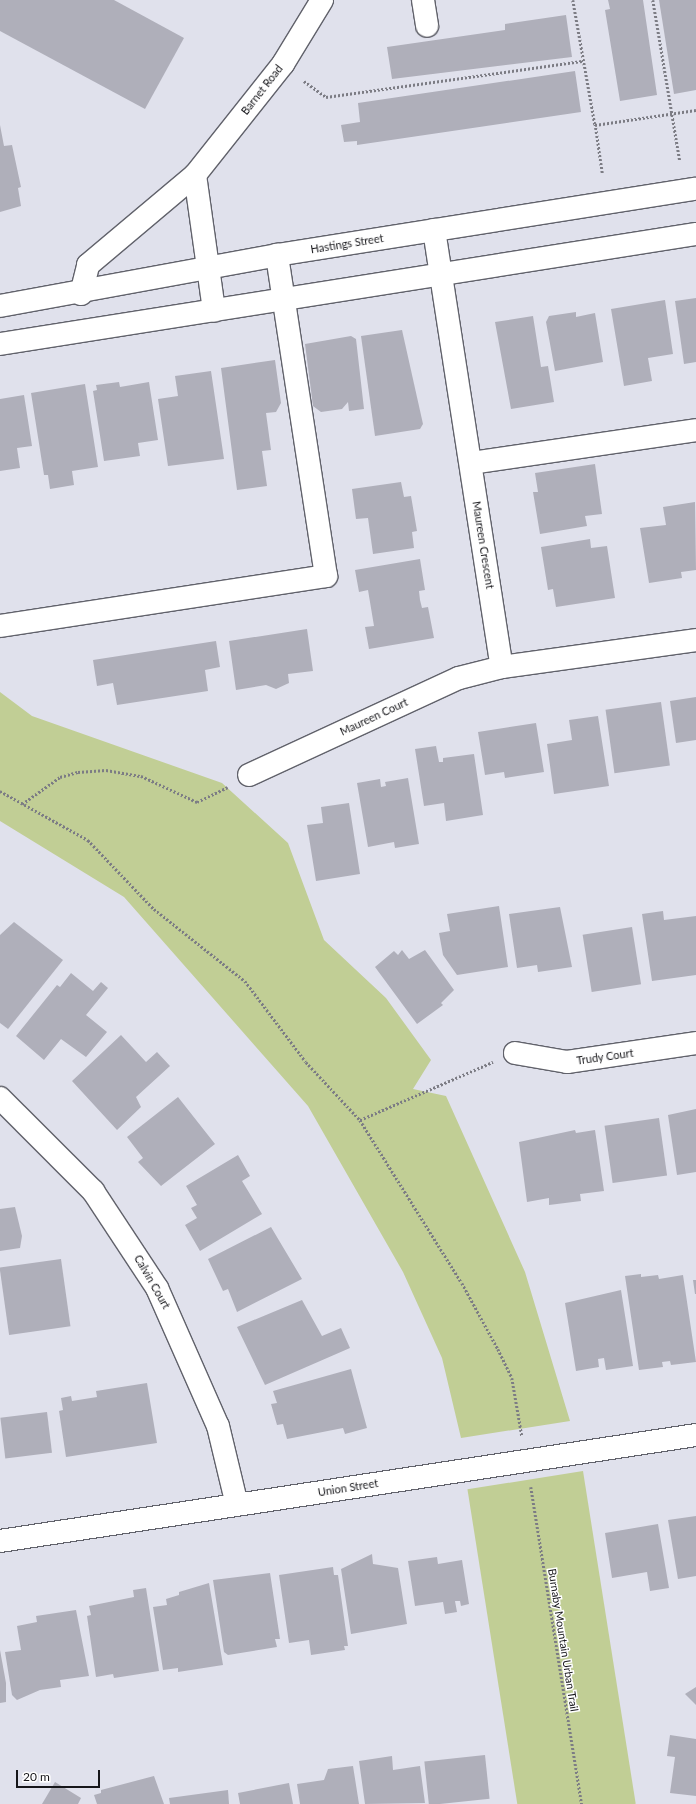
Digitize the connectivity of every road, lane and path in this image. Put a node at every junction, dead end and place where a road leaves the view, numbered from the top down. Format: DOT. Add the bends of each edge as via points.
graph roads {
  1 [pos="322,0"];
  2 [pos="423,0"];
  3 [pos="573,0"];
  4 [pos="653,0"];
  5 [pos="427,26"];
  6 [pos="583,61"];
  7 [pos="304,81"];
  8 [pos="696,110"];
  9 [pos="673,114"];
  10 [pos="595,125"];
  11 [pos="680,161"];
  12 [pos="602,173"];
  13 [pos="195,175"];
  14 [pos="696,189"];
  15 [pos="434,230"];
  16 [pos="696,234"];
  17 [pos="277,255"];
  18 [pos="207,268"];
  19 [pos="441,276"];
  20 [pos="81,294"];
  21 [pos="283,299"];
  22 [pos="0,306"];
  23 [pos="214,311"];
  24 [pos="0,344"];
  25 [pos="696,430"];
  26 [pos="471,463"];
  27 [pos="0,626"];
  28 [pos="696,640"];
  29 [pos="502,667"];
  30 [pos="249,775"];
  31 [pos="0,792"];
  32 [pos="22,804"];
  33 [pos="696,1043"];
  34 [pos="515,1054"];
  35 [pos="0,1098"];
  36 [pos="360,1120"];
  37 [pos="696,1435"];
  38 [pos="523,1440"];
  39 [pos="530,1482"];
  40 [pos="236,1505"];
  41 [pos="0,1541"];
  42 [pos="582,1804"];
  1 -- 13 [label="street, Barnet Road" via="283,64"];
  2 -- 5 [label="street"];
  3 -- 6 [label="path"];
  4 -- 9 [label="path"];
  6 -- 7 [label="path" via="326,97"];
  6 -- 10 [label="path"];
  8 -- 9 [label="path"];
  9 -- 10 [label="path"];
  9 -- 11 [label="path"];
  10 -- 12 [label="path"];
  13 -- 18 [label="street"];
  13 -- 20 [label="street, Barnet Road" via="88,265"];
  14 -- 15 [label="street, Hastings Street"];
  15 -- 17 [label="street, Hastings Street"];
  15 -- 19 [label="street, Maureen Crescent"];
  16 -- 19 [label="street"];
  17 -- 18 [label="street, Hastings Street"];
  17 -- 21 [label="street"];
  18 -- 20 [label="street, Hastings Street"];
  18 -- 23 [label="street"];
  19 -- 21 [label="street"];
  19 -- 26 [label="street, Maureen Crescent"];
  20 -- 22 [label="street, Hastings Street"];
  21 -- 23 [label="street"];
  21 -- 27 [label="street" via="326,576"];
  23 -- 24 [label="street"];
  25 -- 26 [label="street"];
  26 -- 29 [label="street, Maureen Crescent"];
  28 -- 29 [label="street"];
  29 -- 30 [label="street, Maureen Court" via="459,678"];
  30 -- 32 [label="path" via="197,802 141,776 106,770 78,772 60,777"];
  31 -- 32 [label="path"];
  32 -- 36 [label="path" via="88,840 154,909 245,981 306,1062"];
  33 -- 34 [label="street, Trudy Court" via="567,1062"];
  34 -- 36 [label="path"];
  35 -- 40 [label="street, Calvin Court" via="93,1191 157,1288 218,1426"];
  36 -- 38 [label="path" via="462,1283 498,1349 512,1378"];
  37 -- 40 [label="street, Union Street"];
  39 -- 42 [label="path, Burnaby Mountain Urban Trail"];
  40 -- 41 [label="street, Union Street"];
}
